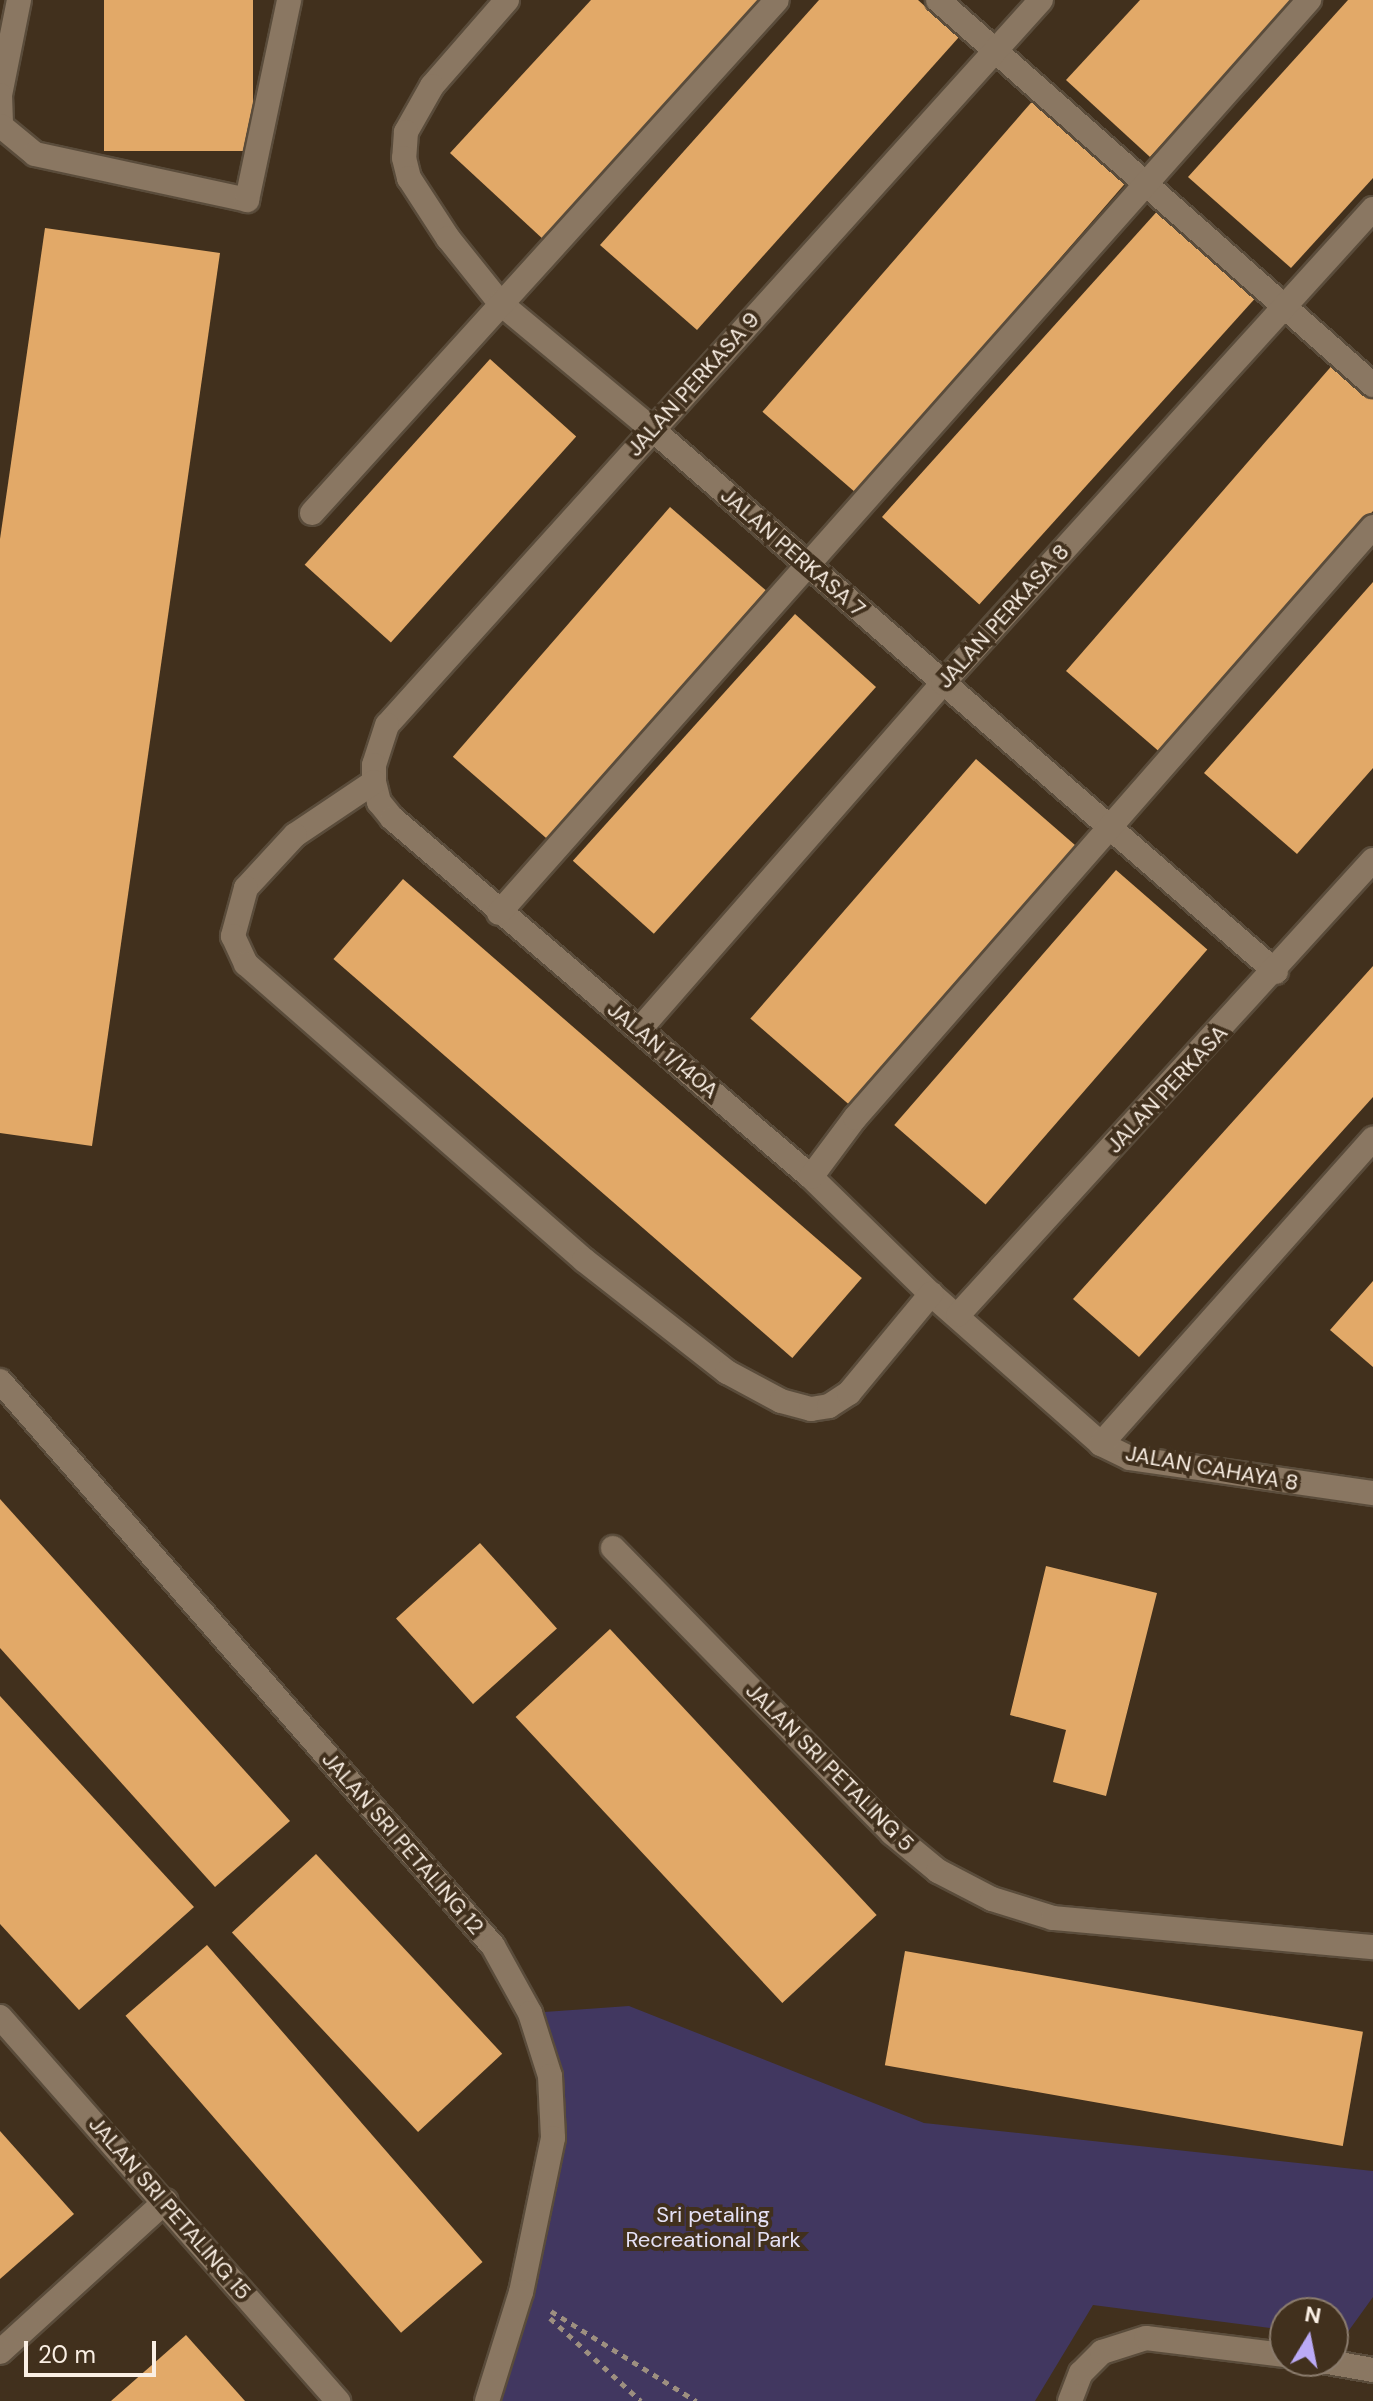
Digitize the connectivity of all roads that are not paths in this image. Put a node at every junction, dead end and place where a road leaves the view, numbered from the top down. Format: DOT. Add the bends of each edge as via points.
graph roads {
  1 [pos="19,0"];
  2 [pos="289,0"];
  3 [pos="507,0"];
  4 [pos="777,0"];
  5 [pos="938,0"];
  6 [pos="1041,0"];
  7 [pos="1309,0"];
  8 [pos="994,52"];
  9 [pos="1147,184"];
  10 [pos="1373,209"];
  11 [pos="500,303"];
  12 [pos="1287,304"];
  13 [pos="1373,385"];
  14 [pos="652,429"];
  15 [pos="312,513"];
  16 [pos="1373,527"];
  17 [pos="807,564"];
  18 [pos="943,683"];
  19 [pos="374,782"];
  20 [pos="1109,827"];
  21 [pos="1373,860"];
  22 [pos="499,913"];
  23 [pos="1276,972"];
  24 [pos="640,1029"];
  25 [pos="1373,1139"];
  26 [pos="811,1177"];
  27 [pos="931,1294"];
  28 [pos="958,1315"];
  29 [pos="0,1381"];
  30 [pos="1101,1444"];
  31 [pos="1373,1493"];
  32 [pos="613,1548"];
  33 [pos="1373,1947"];
  34 [pos="0,2017"];
  35 [pos="166,2201"];
  36 [pos="0,2352"];
  37 [pos="1269,2353"];
  38 [pos="1349,2366"];
  39 [pos="1373,2370"];
  40 [pos="338,2401"];
  41 [pos="487,2401"];
  42 [pos="1070,2401"];
  1 -- 2 [label="street" via="0,95 1,126 35,154 247,200"];
  3 -- 11 [label="street, JALAN PERKASA 7" via="432,86 406,132 404,158 409,178 448,238"];
  4 -- 11 [label="street"];
  5 -- 8 [label="street"];
  6 -- 8 [label="street, JALAN PERKASA 9"];
  7 -- 9 [label="street"];
  8 -- 9 [label="street"];
  8 -- 14 [label="street, JALAN PERKASA 9"];
  9 -- 12 [label="street"];
  9 -- 17 [label="street"];
  10 -- 12 [label="street, JALAN PERKASA 8"];
  11 -- 14 [label="street, JALAN PERKASA 7"];
  11 -- 15 [label="street"];
  12 -- 13 [label="street"];
  12 -- 18 [label="street, JALAN PERKASA 8"];
  14 -- 17 [label="street, JALAN PERKASA 7"];
  14 -- 19 [label="street, JALAN PERKASA 9" via="387,725"];
  16 -- 20 [label="street"];
  17 -- 18 [label="street, JALAN PERKASA 7"];
  17 -- 22 [label="street"];
  18 -- 20 [label="street, JALAN PERKASA 7"];
  18 -- 24 [label="street, JALAN PERKASA 8"];
  19 -- 22 [label="street, JALAN 1/140A" via="379,802 392,818"];
  19 -- 27 [label="street" via="295,835 246,888 233,936 246,964 584,1260 727,1372 781,1401 811,1409 829,1406 849,1393"];
  20 -- 23 [label="street, JALAN PERKASA 7"];
  20 -- 26 [label="street" via="855,1118"];
  21 -- 23 [label="street, JALAN PERKASA"];
  22 -- 24 [label="street, JALAN 1/140A"];
  23 -- 28 [label="street, JALAN PERKASA"];
  24 -- 26 [label="street, JALAN 1/140A"];
  25 -- 30 [label="street"];
  26 -- 27 [label="street, JALAN 1/140A"];
  27 -- 28 [label="street, JALAN 1/140A"];
  28 -- 30 [label="street, JALAN CAHAYA 8"];
  29 -- 41 [label="street, JALAN SRI PETALING 12" via="493,1946 530,2013 550,2076 553,2138 521,2292"];
  30 -- 31 [label="street, JALAN CAHAYA 8" via="1130,1458"];
  32 -- 33 [label="street, JALAN SRI PETALING 5" via="892,1833 938,1871 992,1899 1053,1918"];
  34 -- 35 [label="street, JALAN SRI PETALING 15"];
  35 -- 36 [label="street"];
  35 -- 40 [label="street, JALAN SRI PETALING 15"];
  37 -- 42 [label="street" via="1146,2338 1102,2352 1081,2373"];
  38 -- 39 [label="street"];
}
